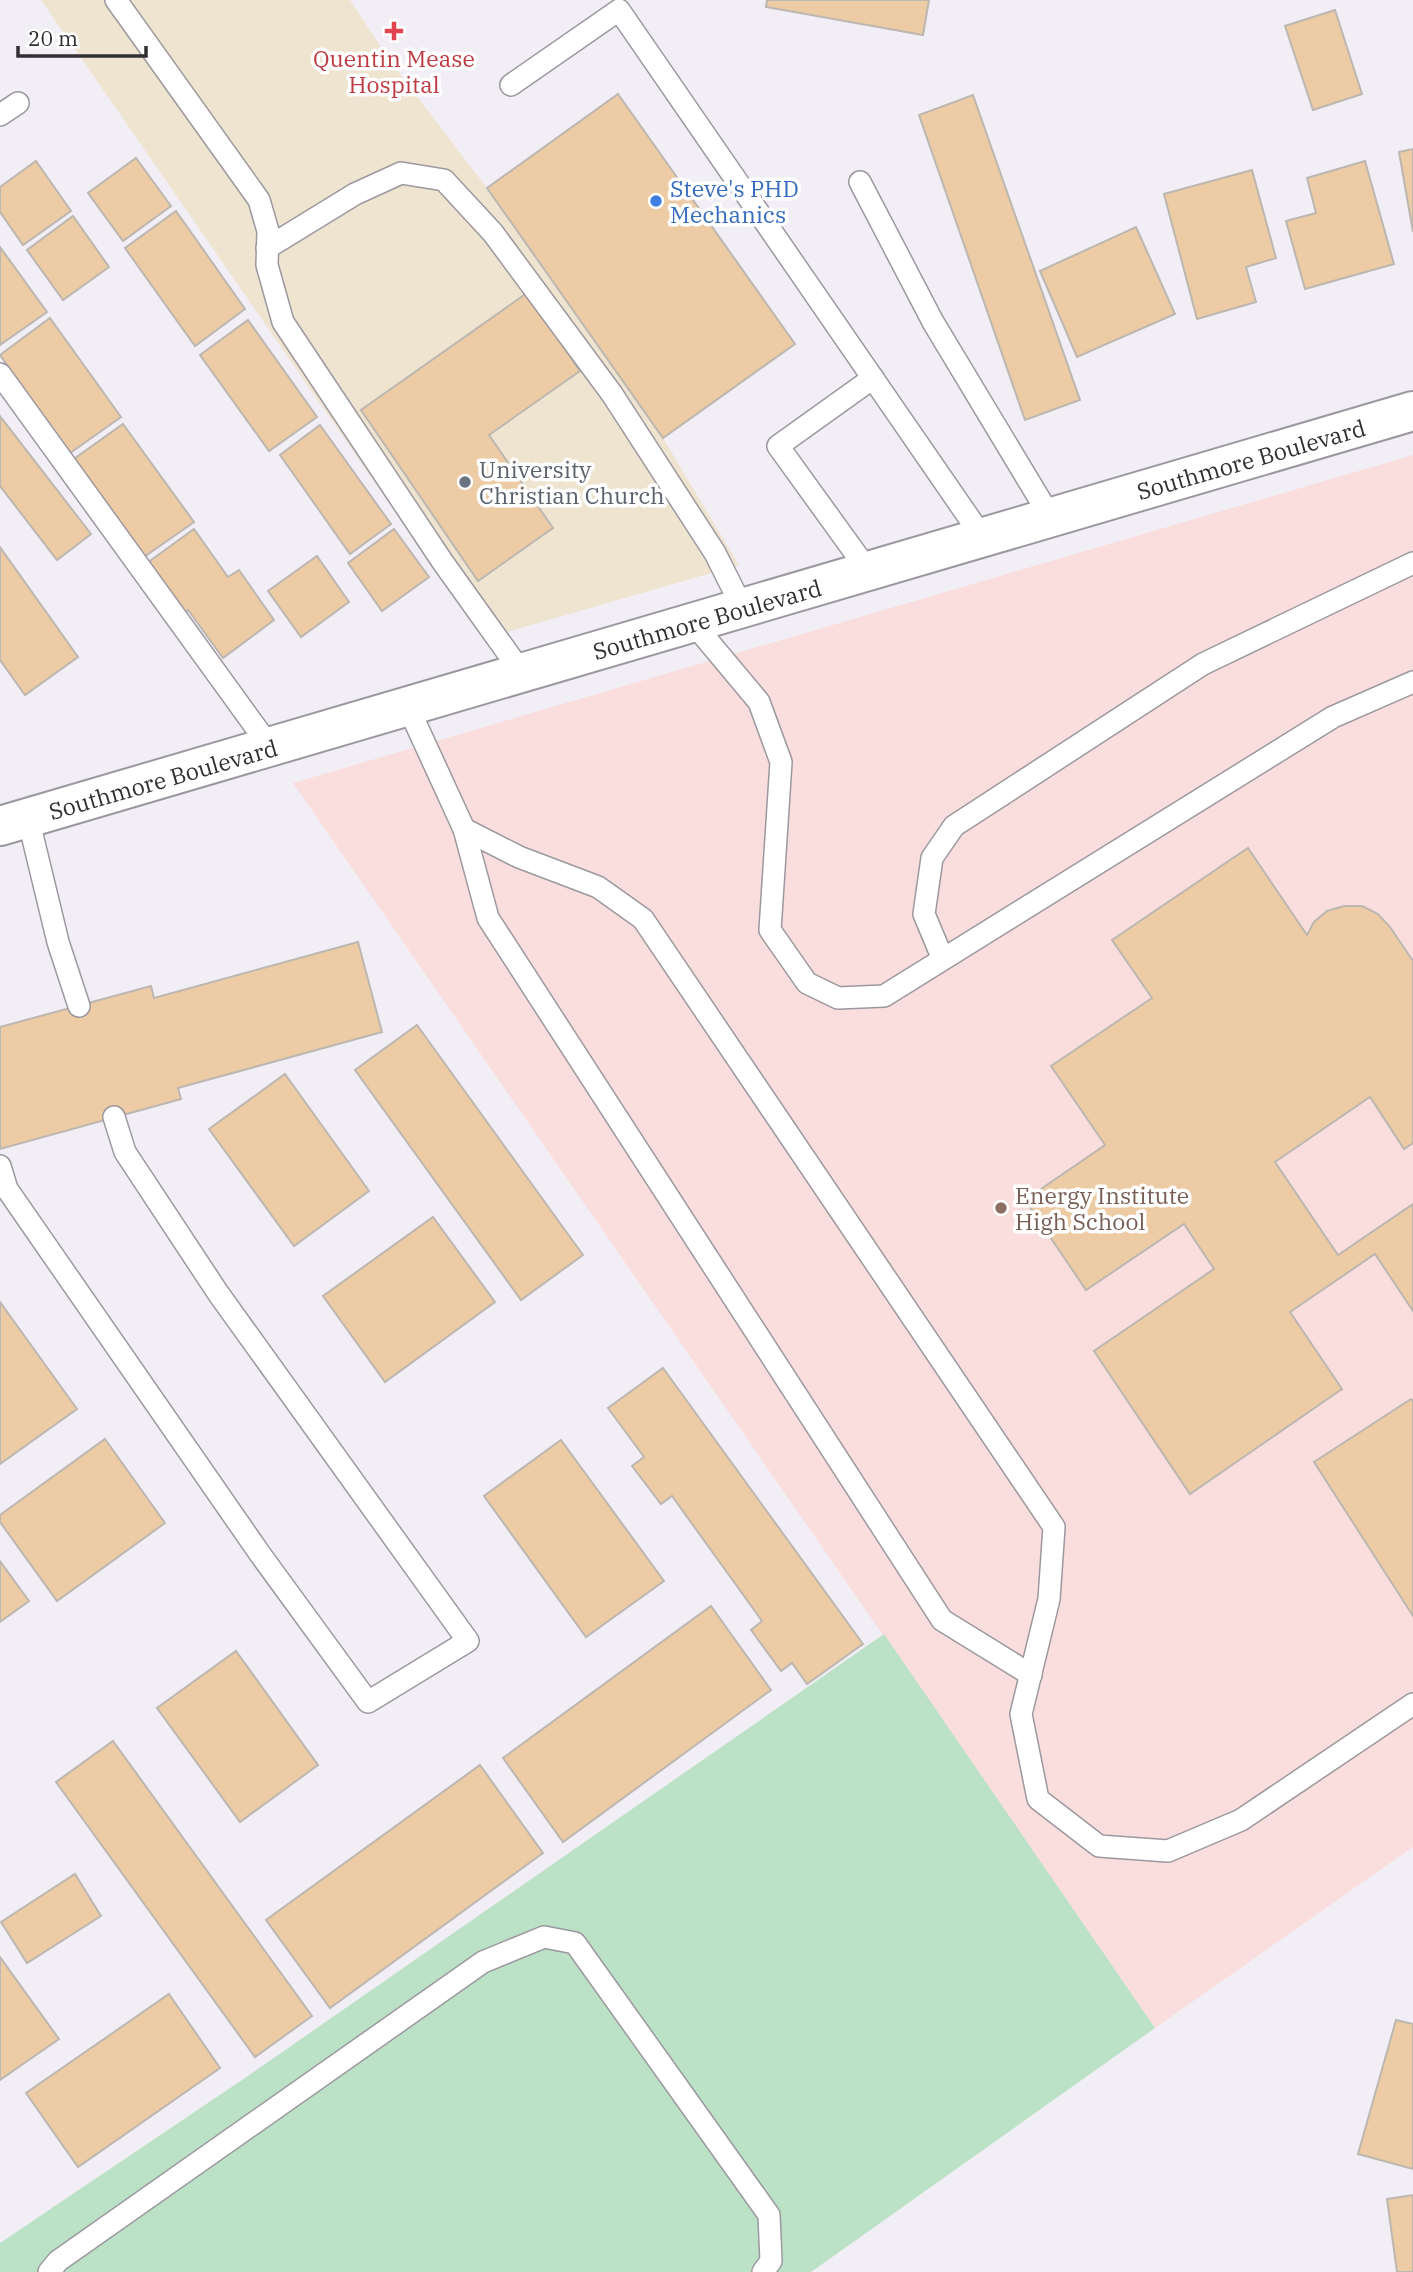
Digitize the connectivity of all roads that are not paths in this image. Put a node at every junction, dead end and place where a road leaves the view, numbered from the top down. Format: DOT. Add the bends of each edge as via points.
graph roads {
  1 [pos="116,0"];
  2 [pos="511,85"];
  3 [pos="860,182"];
  4 [pos="268,248"];
  5 [pos="0,374"];
  6 [pos="873,378"];
  7 [pos="1413,411"];
  8 [pos="1052,518"];
  9 [pos="983,538"];
  10 [pos="1413,563"];
  11 [pos="869,572"];
  12 [pos="743,609"];
  13 [pos="694,623"];
  14 [pos="522,673"];
  15 [pos="1413,682"];
  16 [pos="408,707"];
  17 [pos="270,747"];
  18 [pos="14,822"];
  19 [pos="464,829"];
  20 [pos="942,957"];
  21 [pos="79,1006"];
  22 [pos="114,1117"];
  23 [pos="0,1166"];
  24 [pos="1031,1675"];
  25 [pos="1413,1704"];
  26 [pos="49,2272"];
  27 [pos="762,2272"];
  1 -- 4 [label="lane" via="259,200"];
  2 -- 6 [label="lane" via="619,10"];
  3 -- 8 [label="lane" via="939,332"];
  4 -- 12 [label="lane" via="355,194 401,173 444,180 493,233 612,394 715,553"];
  4 -- 14 [label="lane" via="271,288 284,322 442,562"];
  5 -- 17 [label="lane"];
  6 -- 9 [label="lane"];
  6 -- 11 [label="lane" via="778,446"];
  7 -- 8 [label="street, Southmore Boulevard"];
  8 -- 9 [label="street, Southmore Boulevard"];
  9 -- 11 [label="street, Southmore Boulevard"];
  10 -- 20 [label="lane" via="1203,664 954,826 932,858 924,914"];
  11 -- 12 [label="street, Southmore Boulevard"];
  12 -- 13 [label="street, Southmore Boulevard"];
  13 -- 14 [label="street, Southmore Boulevard"];
  13 -- 20 [label="lane" via="759,702 781,762 770,930 807,983 838,998 884,996"];
  14 -- 16 [label="street, Southmore Boulevard"];
  15 -- 20 [label="lane" via="1334,717"];
  16 -- 17 [label="street, Southmore Boulevard"];
  16 -- 19 [label="lane"];
  17 -- 18 [label="street, Southmore Boulevard"];
  18 -- 21 [label="lane" via="43,880"];
  19 -- 24 [label="lane" via="488,918 942,1620"];
  19 -- 24 [label="lane" via="519,858 598,887 643,919 1054,1527 1049,1599"];
  22 -- 23 [label="lane" via="125,1152 218,1293 468,1640 368,1702 7,1189"];
  24 -- 25 [label="lane" via="1021,1714 1038,1799 1098,1846 1168,1852 1241,1820"];
  26 -- 27 [label="lane" via="58,2261 483,1962 544,1937 575,1942 769,2216 771,2261"];
}
